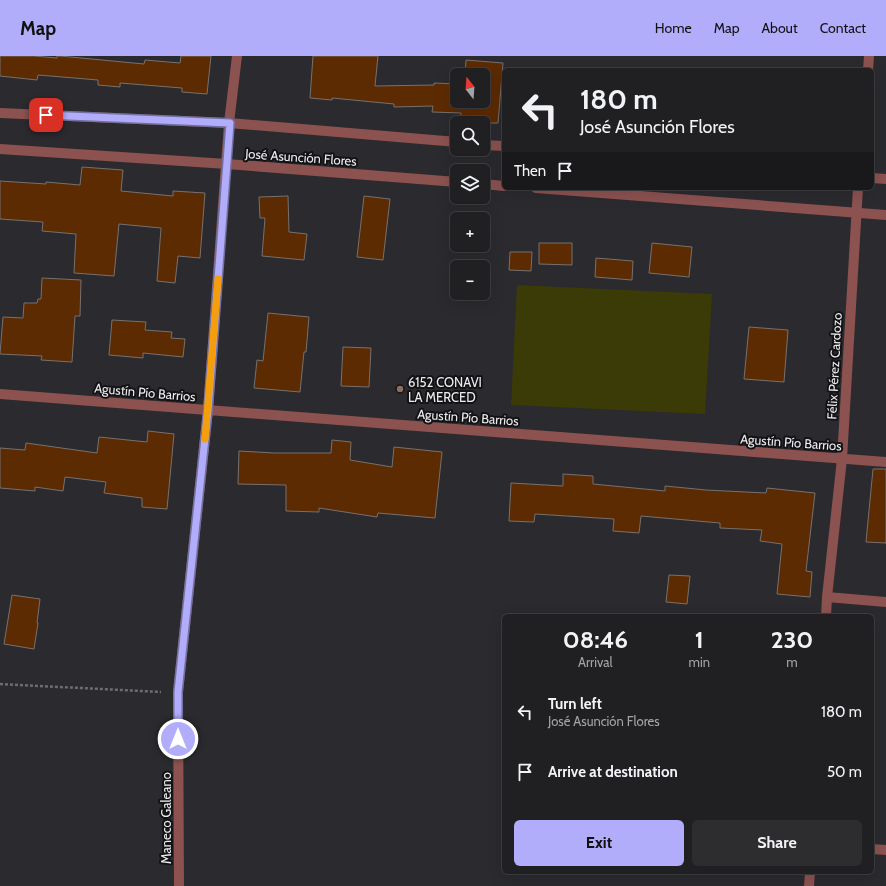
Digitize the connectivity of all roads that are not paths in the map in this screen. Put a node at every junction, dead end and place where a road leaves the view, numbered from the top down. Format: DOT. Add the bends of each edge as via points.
graph roads {
  1 [pos="237,56"];
  2 [pos="869,56"];
  3 [pos="868,68"];
  4 [pos="0,113"];
  5 [pos="230,123"];
  6 [pos="450,141"];
  7 [pos="490,145"];
  8 [pos="502,146"];
  9 [pos="0,149"];
  10 [pos="226,164"];
  11 [pos="874,178"];
  12 [pos="886,179"];
  13 [pos="450,181"];
  14 [pos="490,185"];
  15 [pos="502,186"];
  16 [pos="562,190"];
  17 [pos="858,190"];
  18 [pos="856,213"];
  19 [pos="886,215"];
  20 [pos="0,394"];
  21 [pos="208,410"];
  22 [pos="842,459"];
  23 [pos="886,462"];
  24 [pos="826,597"];
  25 [pos="886,602"];
  26 [pos="826,614"];
  27 [pos="874,849"];
  28 [pos="886,850"];
  29 [pos="810,874"];
  30 [pos="179,886"];
  31 [pos="809,886"];
  1 -- 5 [label="street, Maneco Galeano"];
  2 -- 3 [label="street"];
  4 -- 5 [label="street, José Asunción Flores"];
  5 -- 6 [label="street, José Asunción Flores"];
  5 -- 10 [label="street, Maneco Galeano"];
  7 -- 8 [label="street"];
  9 -- 10 [label="street, José Asunción Flores"];
  10 -- 13 [label="street, José Asunción Flores"];
  10 -- 21 [label="street, Maneco Galeano"];
  11 -- 12 [label="street"];
  14 -- 15 [label="street"];
  16 -- 18 [label="street"];
  17 -- 18 [label="street, Félix Pérez Cardozo"];
  18 -- 19 [label="street"];
  18 -- 22 [label="street, Félix Pérez Cardozo"];
  20 -- 21 [label="street, Agustín Pío Barrios"];
  21 -- 22 [label="street, Agustín Pío Barrios"];
  21 -- 30 [label="street, Maneco Galeano" via="178,692"];
  22 -- 23 [label="street, Agustín Pío Barrios"];
  22 -- 24 [label="street, Félix Pérez Cardozo"];
  24 -- 25 [label="street"];
  24 -- 26 [label="street, Félix Pérez Cardozo"];
  27 -- 28 [label="street"];
  29 -- 31 [label="street"];
}
